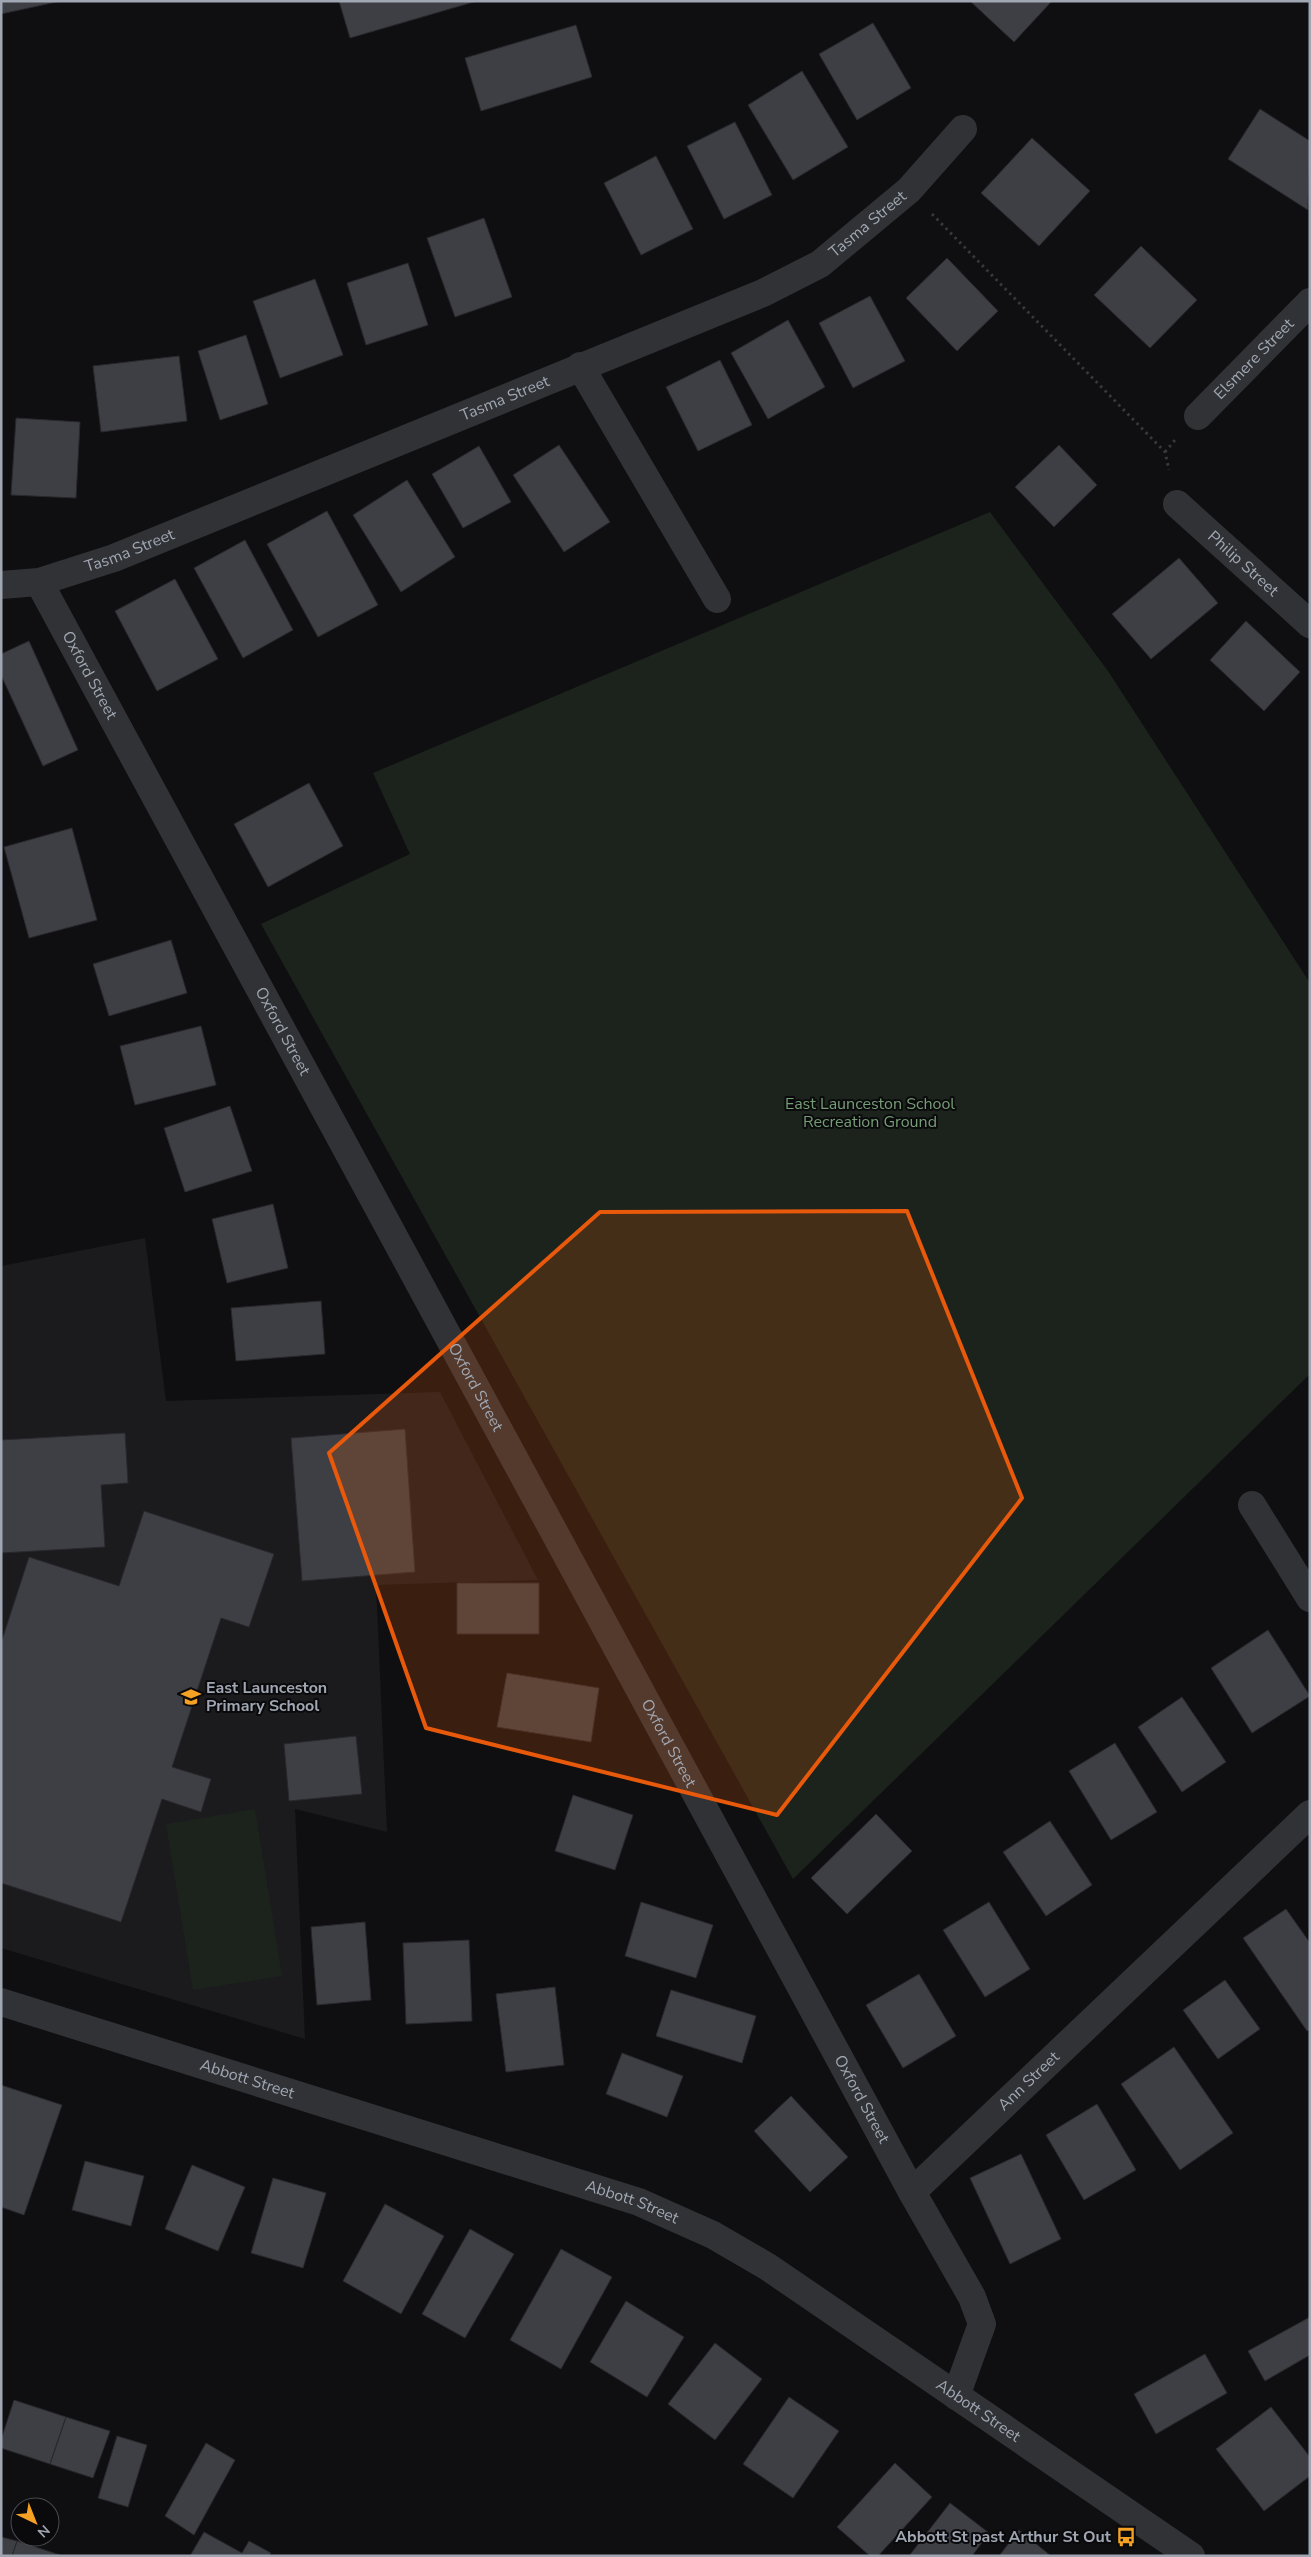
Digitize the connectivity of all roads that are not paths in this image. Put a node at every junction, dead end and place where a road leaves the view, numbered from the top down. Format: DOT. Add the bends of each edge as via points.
graph roads {
  1 [pos="963,130"];
  2 [pos="1310,302"];
  3 [pos="580,366"];
  4 [pos="1198,416"];
  5 [pos="1177,504"];
  6 [pos="38,582"];
  7 [pos="1,585"];
  8 [pos="717,599"];
  9 [pos="1310,624"];
  10 [pos="1252,1505"];
  11 [pos="1310,1598"];
  12 [pos="1310,1814"];
  13 [pos="1,2002"];
  14 [pos="912,2192"];
  15 [pos="956,2396"];
  16 [pos="1191,2556"];
  1 -- 3 [label="street, Tasma Street" via="909,190 820,264 763,293"];
  2 -- 4 [label="street, Elsmere Street"];
  3 -- 6 [label="street, Tasma Street" via="114,558"];
  3 -- 8 [label="street"];
  5 -- 9 [label="street, Philip Street"];
  6 -- 7 [label="street, Tasma Street"];
  6 -- 14 [label="street, Oxford Street"];
  10 -- 11 [label="street"];
  12 -- 14 [label="street, Ann Street"];
  13 -- 15 [label="street, Abbott Street" via="639,2202 713,2235 768,2267"];
  14 -- 15 [label="street" via="972,2297 982,2324"];
  15 -- 16 [label="street, Abbott Street"];
}
